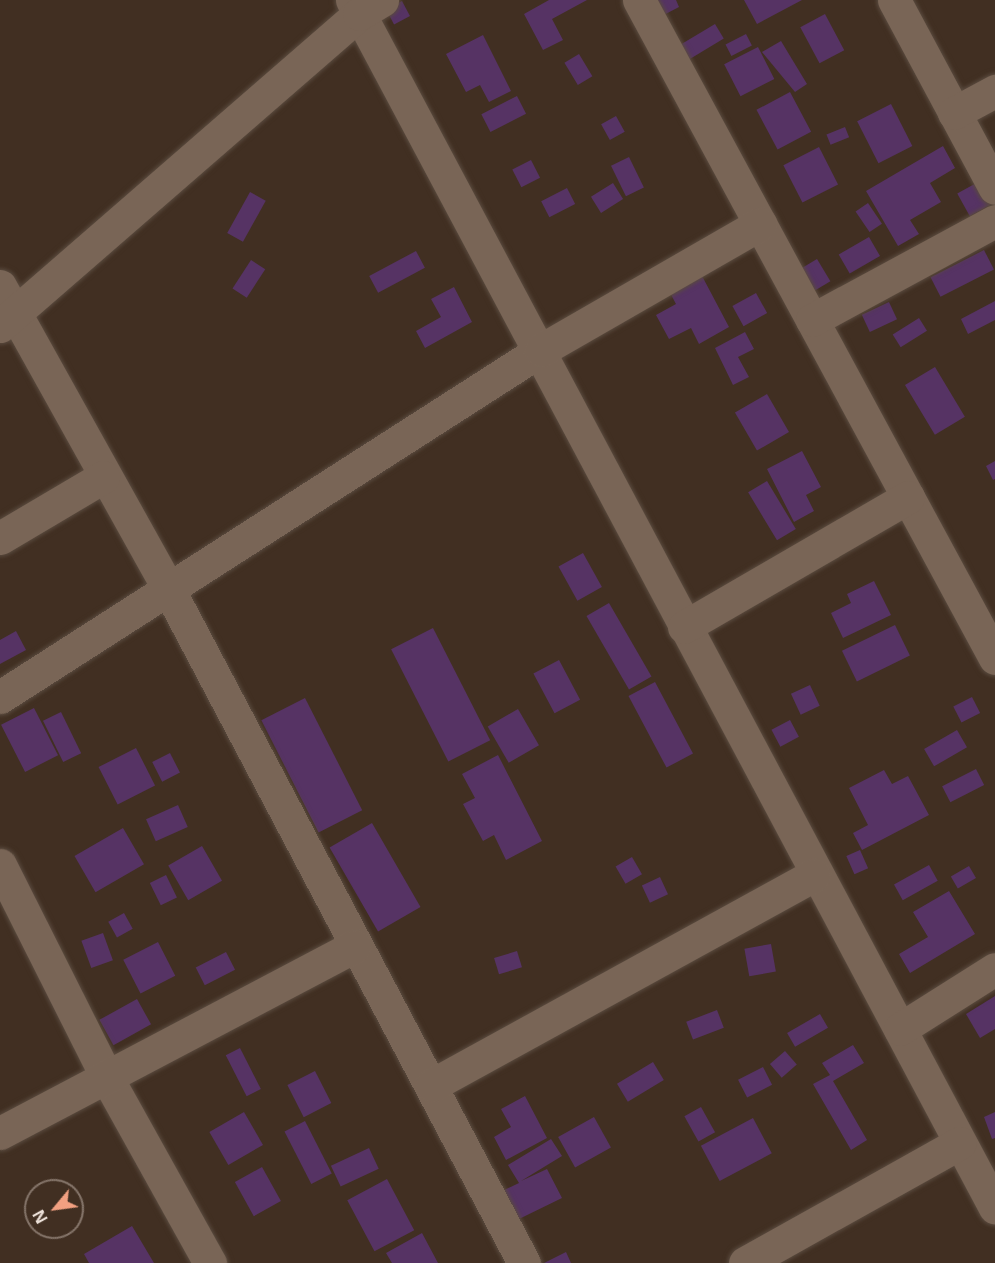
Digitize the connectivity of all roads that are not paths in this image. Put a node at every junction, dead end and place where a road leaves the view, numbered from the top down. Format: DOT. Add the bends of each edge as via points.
graph roads {
  1 [pos="639,0"];
  2 [pos="894,0"];
  3 [pos="364,5"];
  4 [pos="995,91"];
  5 [pos="954,113"];
  6 [pos="995,188"];
  7 [pos="995,221"];
  8 [pos="760,224"];
  9 [pos="0,286"];
  10 [pos="812,320"];
  11 [pos="8,322"];
  12 [pos="541,350"];
  13 [pos="103,477"];
  14 [pos="908,497"];
  15 [pos="0,538"];
  16 [pos="169,590"];
  17 [pos="684,627"];
  18 [pos="995,658"];
  19 [pos="0,697"];
  20 [pos="0,865"];
  21 [pos="814,875"];
  22 [pos="355,946"];
  23 [pos="995,969"];
  24 [pos="900,1029"];
  25 [pos="107,1078"];
  26 [pos="432,1085"];
  27 [pos="0,1133"];
  28 [pos="960,1143"];
  29 [pos="995,1208"];
  30 [pos="210,1263"];
  31 [pos="524,1263"];
  32 [pos="745,1263"];
  1 -- 8 [label="street"];
  2 -- 5 [label="street"];
  3 -- 11 [label="street"];
  3 -- 12 [label="street"];
  4 -- 5 [label="street"];
  5 -- 6 [label="street"];
  7 -- 10 [label="street"];
  8 -- 10 [label="street"];
  8 -- 12 [label="street"];
  9 -- 11 [label="street"];
  10 -- 14 [label="street"];
  11 -- 13 [label="street"];
  12 -- 16 [label="street"];
  12 -- 17 [label="street"];
  13 -- 15 [label="street"];
  13 -- 16 [label="street"];
  14 -- 17 [label="street"];
  14 -- 18 [label="street"];
  16 -- 19 [label="street"];
  16 -- 22 [label="street"];
  17 -- 21 [label="street"];
  20 -- 25 [label="street"];
  21 -- 24 [label="street"];
  21 -- 26 [label="street"];
  22 -- 25 [label="street"];
  22 -- 26 [label="street"];
  23 -- 24 [label="street"];
  24 -- 28 [label="street"];
  25 -- 27 [label="street"];
  25 -- 30 [label="street"];
  26 -- 31 [label="street"];
  28 -- 29 [label="street"];
  28 -- 32 [label="street"];
}
